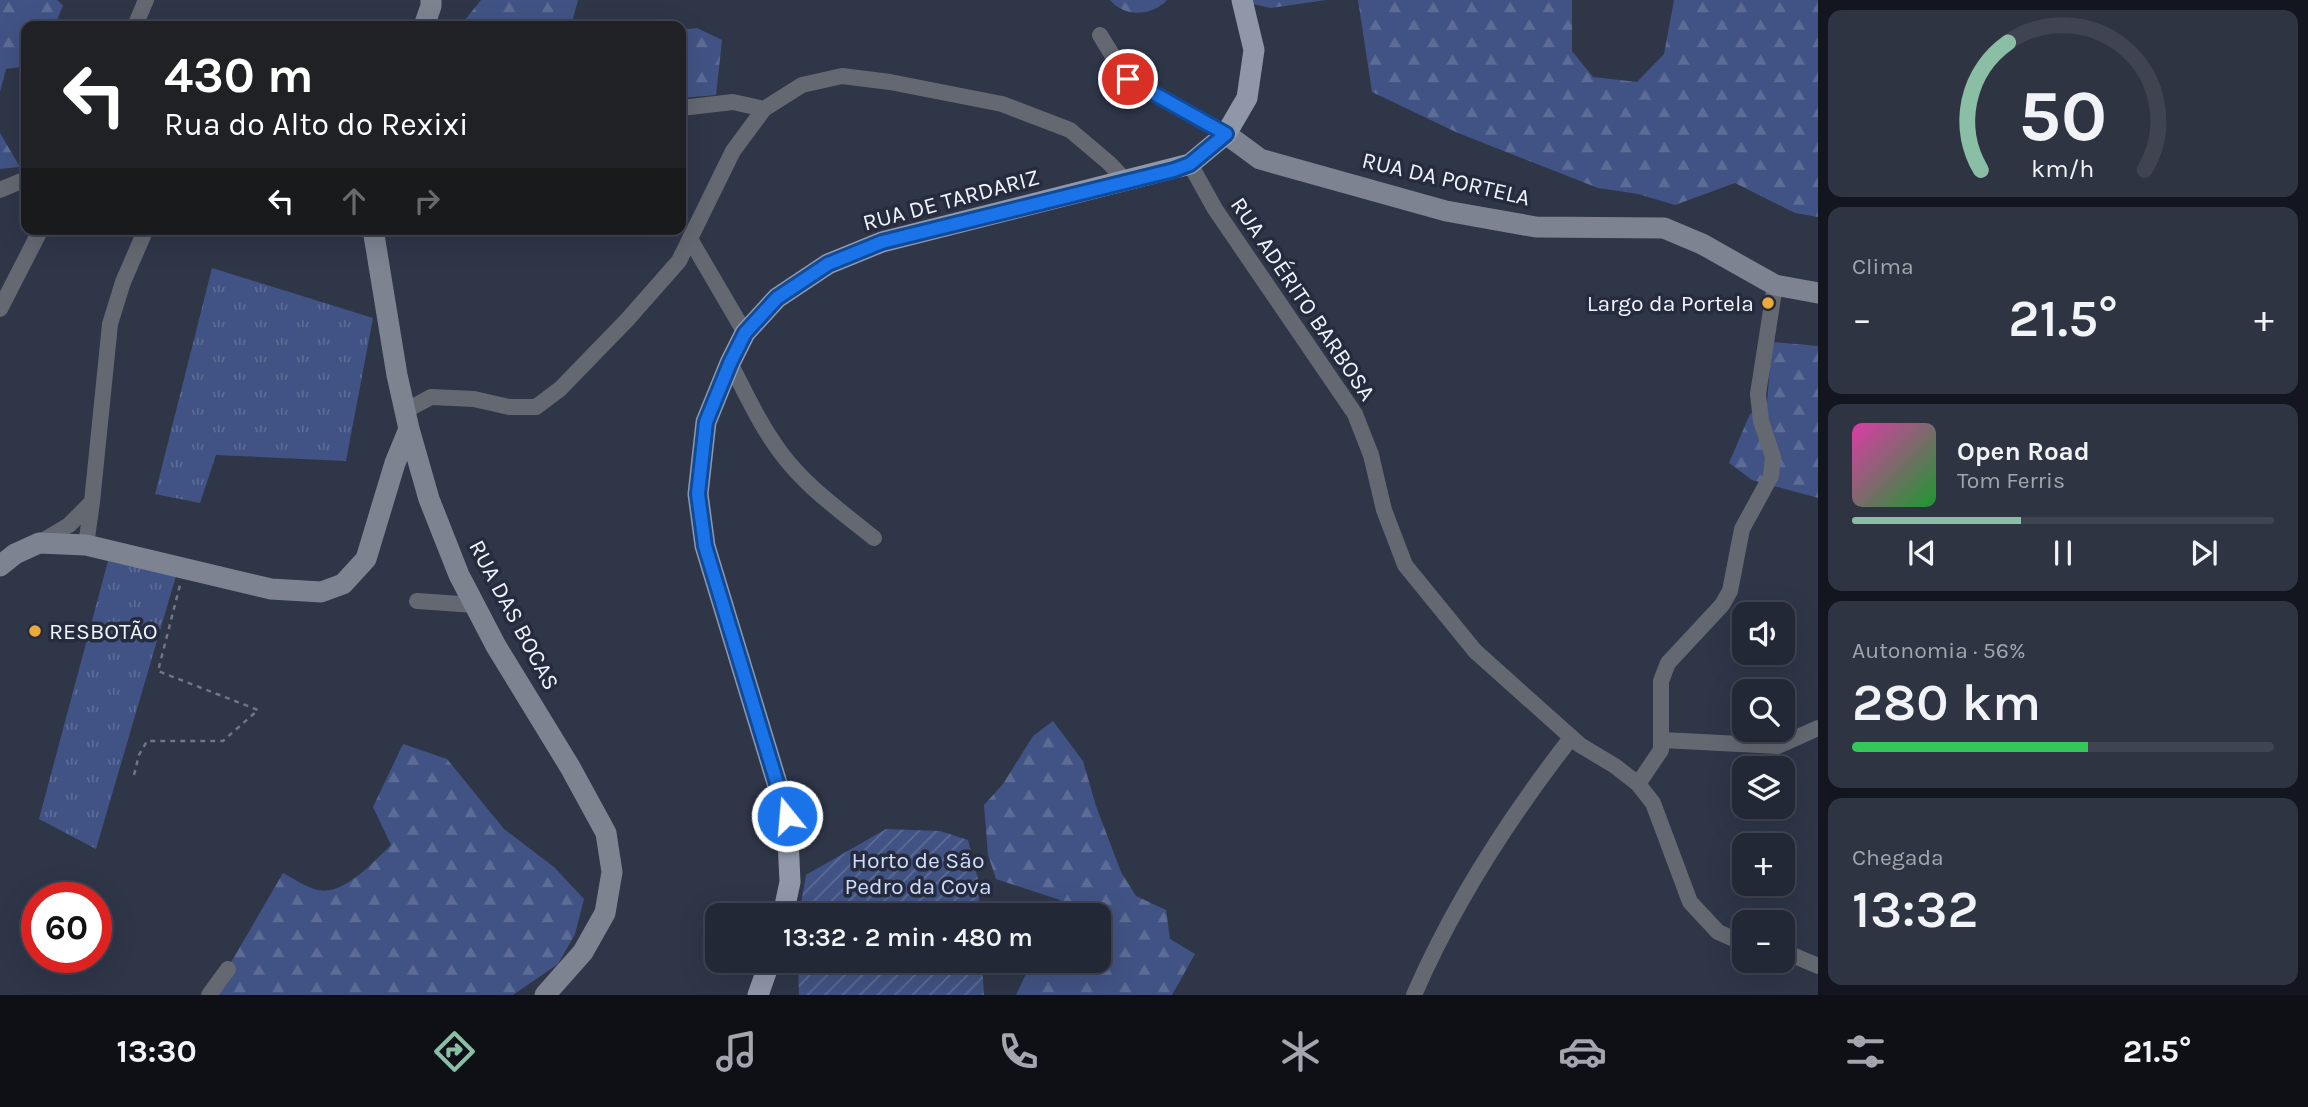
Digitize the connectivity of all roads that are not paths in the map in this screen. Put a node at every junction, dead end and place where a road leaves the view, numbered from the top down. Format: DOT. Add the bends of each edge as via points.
graph roads {
  1 [pos="146,0"];
  2 [pos="430,0"];
  3 [pos="1242,0"];
  4 [pos="137,21"];
  5 [pos="426,21"];
  6 [pos="1100,35"];
  7 [pos="686,107"];
  8 [pos="764,109"];
  9 [pos="1226,134"];
  10 [pos="1190,164"];
  11 [pos="0,177"];
  12 [pos="21,178"];
  13 [pos="21,180"];
  14 [pos="1126,181"];
  15 [pos="0,190"];
  16 [pos="38,235"];
  17 [pos="143,235"];
  18 [pos="374,235"];
  19 [pos="690,239"];
  20 [pos="1775,285"];
  21 [pos="1818,293"];
  22 [pos="0,309"];
  23 [pos="745,333"];
  24 [pos="730,363"];
  25 [pos="407,420"];
  26 [pos="92,502"];
  27 [pos="874,538"];
  28 [pos="40,544"];
  29 [pos="86,545"];
  30 [pos="0,566"];
  31 [pos="417,601"];
  32 [pos="475,605"];
  33 [pos="1818,728"];
  34 [pos="1572,738"];
  35 [pos="1663,740"];
  36 [pos="1638,784"];
  37 [pos="786,903"];
  38 [pos="1732,938"];
  39 [pos="1795,956"];
  40 [pos="1818,966"];
  41 [pos="228,969"];
  42 [pos="766,973"];
  43 [pos="209,995"];
  44 [pos="545,995"];
  45 [pos="758,995"];
  46 [pos="1415,995"];
  1 -- 4 [label="street"];
  2 -- 5 [label="street"];
  3 -- 9 [label="main road, RUA DE TARDARIZ" via="1254,50 1247,98"];
  6 -- 9 [label="street" via="1128,79"];
  7 -- 8 [label="street" via="733,102"];
  8 -- 14 [label="street" via="803,85 842,76 1002,104 1070,130"];
  8 -- 19 [label="street" via="733,151"];
  9 -- 10 [label="main road, RUA DE TARDARIZ"];
  9 -- 20 [label="street, RUA DA PORTELA" via="1260,159 1446,211 1536,227 1664,228"];
  10 -- 14 [label="main road, RUA DE TARDARIZ"];
  10 -- 34 [label="street, RUA ADÉRITO BARBOSA" via="1214,209 1355,414 1405,565 1475,651"];
  11 -- 12 [label="street"];
  13 -- 15 [label="street"];
  14 -- 23 [label="main road, RUA DE TARDARIZ" via="882,242 828,264 777,298"];
  16 -- 22 [label="street"];
  17 -- 26 [label="street" via="110,324"];
  18 -- 25 [label="street, RUA DAS BOCAS"];
  19 -- 23 [label="street"];
  19 -- 25 [label="street" via="679,261 627,320 560,389 536,407 431,397"];
  20 -- 21 [label="street, RUA DA PORTELA"];
  20 -- 35 [label="street" via="1758,394 1773,457 1770,476 1742,529 1730,591 1722,606 1668,663 1661,681"];
  23 -- 24 [label="main road, RUA DE TARDARIZ"];
  24 -- 27 [label="street" via="782,454 813,488"];
  24 -- 37 [label="main road, RUA DE TARDARIZ" via="706,422 698,494 705,546 787,816 790,882"];
  25 -- 29 [label="street" via="366,559 343,584 321,592 271,589"];
  25 -- 32 [label="street, RUA DAS BOCAS" via="429,499"];
  26 -- 28 [label="street"];
  26 -- 29 [label="street"];
  28 -- 29 [label="street"];
  28 -- 30 [label="street"];
  31 -- 32 [label="street"];
  32 -- 44 [label="street, RUA DAS BOCAS" via="606,833 612,872 605,913 583,952"];
  33 -- 35 [label="street" via="1778,746"];
  34 -- 36 [label="street, RUA ADÉRITO BARBOSA"];
  34 -- 46 [label="street" via="1491,853"];
  35 -- 36 [label="street"];
  36 -- 38 [label="street, RUA ADÉRITO BARBOSA" via="1653,803 1690,902 1718,932"];
  39 -- 40 [label="street"];
  41 -- 43 [label="street"];
  42 -- 45 [label="main road"];
}
